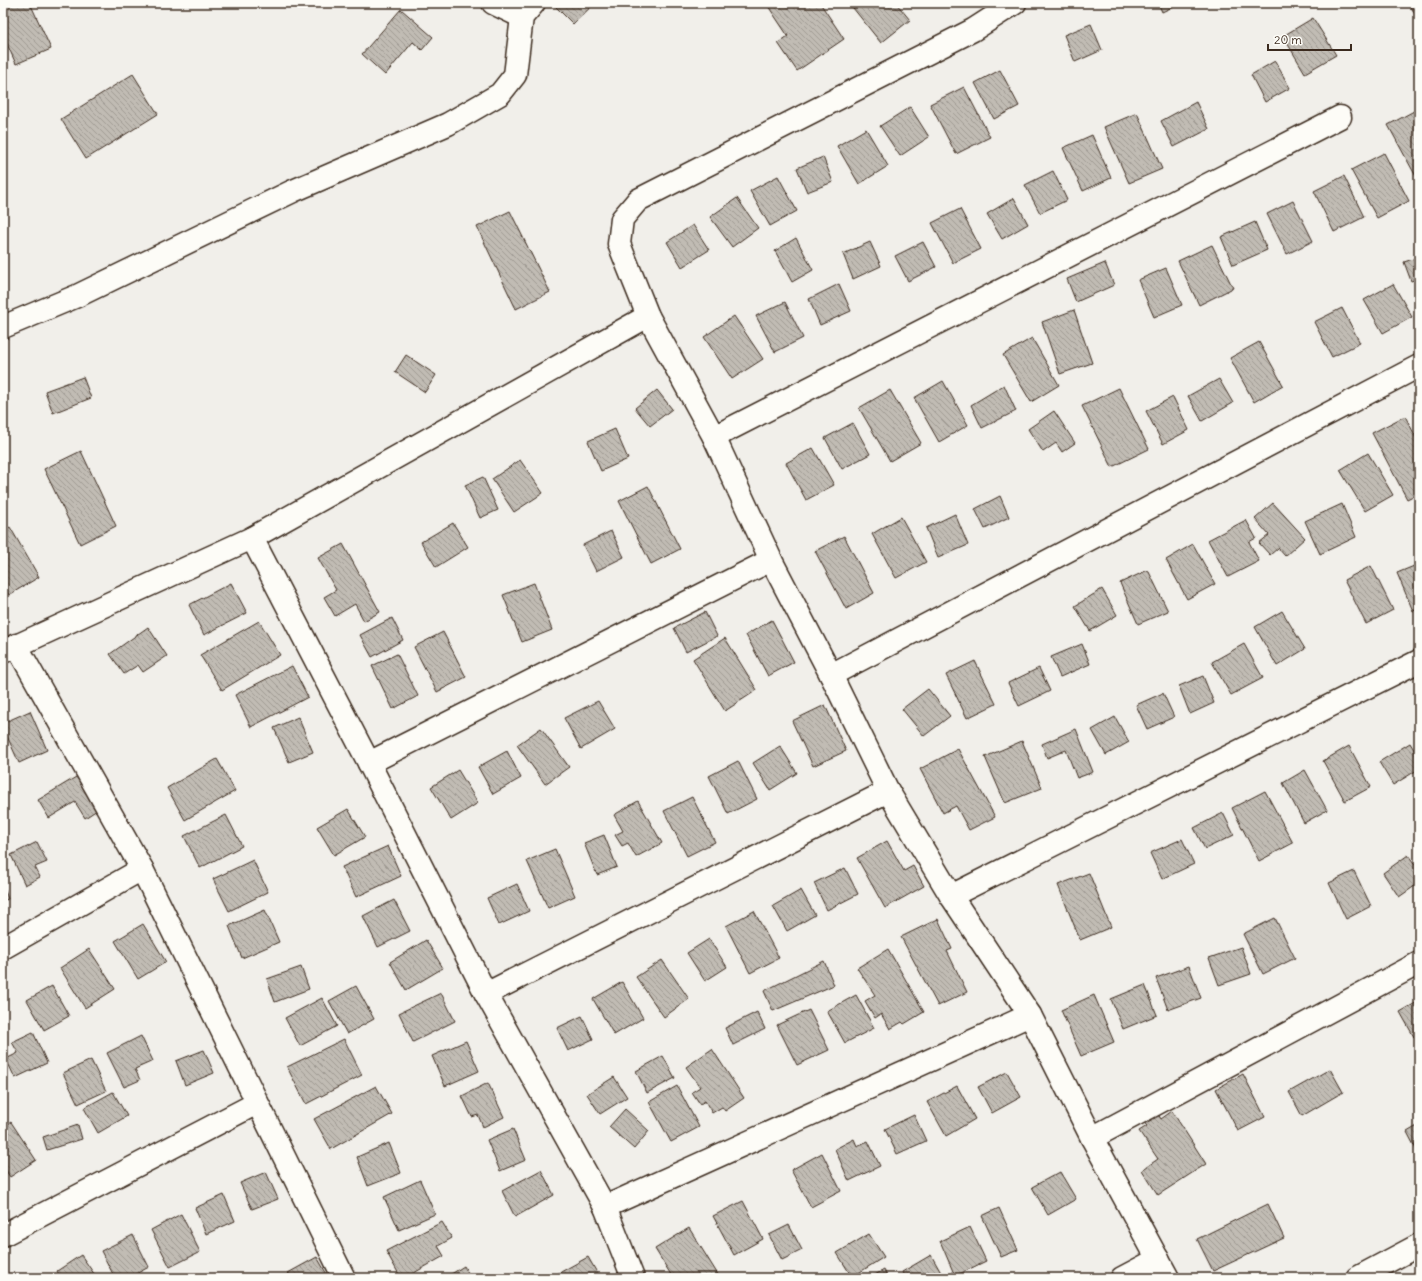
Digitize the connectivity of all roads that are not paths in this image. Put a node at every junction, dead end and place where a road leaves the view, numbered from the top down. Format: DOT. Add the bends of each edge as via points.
graph roads {
  1 [pos="493,3"];
  2 [pos="1015,3"];
  3 [pos="528,10"];
  4 [pos="1340,117"];
  5 [pos="648,316"];
  6 [pos="3,327"];
  7 [pos="1419,366"];
  8 [pos="714,437"];
  9 [pos="252,538"];
  10 [pos="771,560"];
  11 [pos="10,649"];
  12 [pos="1419,661"];
  13 [pos="831,675"];
  14 [pos="369,763"];
  15 [pos="888,791"];
  16 [pos="142,869"];
  17 [pos="951,896"];
  18 [pos="3,948"];
  19 [pos="1419,963"];
  20 [pos="486,994"];
  21 [pos="1030,1015"];
  22 [pos="257,1103"];
  23 [pos="1092,1138"];
  24 [pos="605,1207"];
  25 [pos="3,1235"];
  26 [pos="1419,1245"];
  27 [pos="1158,1259"];
  28 [pos="344,1278"];
  29 [pos="633,1278"];
  30 [pos="1122,1278"];
  31 [pos="1168,1278"];
  32 [pos="1357,1278"];
  1 -- 3 [label="street"];
  2 -- 5 [label="street" via="973,30 638,200 622,218 619,244"];
  3 -- 6 [label="street" via="515,75 500,94 448,124 293,191 77,296"];
  4 -- 8 [label="street"];
  5 -- 8 [label="street"];
  5 -- 9 [label="street"];
  7 -- 13 [label="street"];
  8 -- 10 [label="street"];
  9 -- 11 [label="street"];
  9 -- 14 [label="street"];
  10 -- 13 [label="street"];
  10 -- 14 [label="street"];
  11 -- 16 [label="street"];
  12 -- 17 [label="street"];
  13 -- 15 [label="street"];
  14 -- 20 [label="street"];
  15 -- 17 [label="street"];
  15 -- 20 [label="street"];
  16 -- 18 [label="street"];
  16 -- 22 [label="street"];
  17 -- 21 [label="street"];
  19 -- 23 [label="street"];
  20 -- 24 [label="street"];
  21 -- 23 [label="street"];
  21 -- 24 [label="street"];
  22 -- 25 [label="street"];
  22 -- 28 [label="street"];
  23 -- 27 [label="street"];
  24 -- 29 [label="street"];
  26 -- 32 [label="street"];
  27 -- 30 [label="street"];
  27 -- 31 [label="street"];
}
